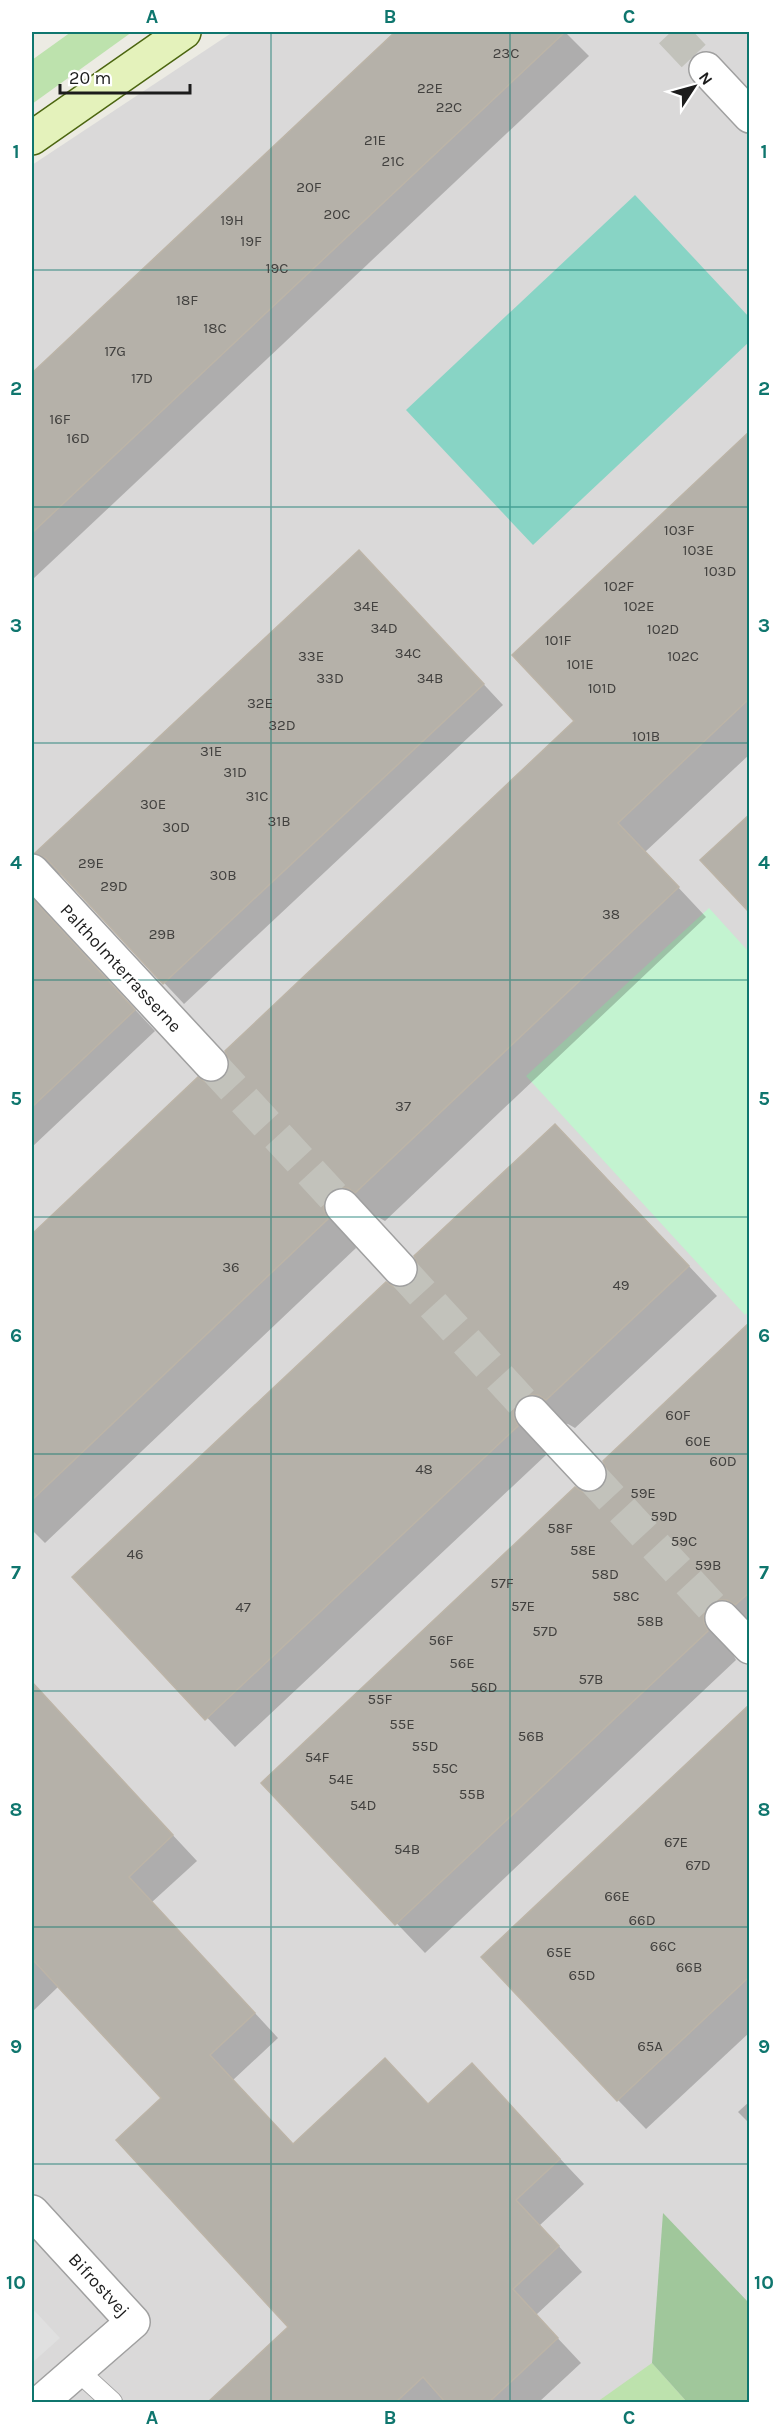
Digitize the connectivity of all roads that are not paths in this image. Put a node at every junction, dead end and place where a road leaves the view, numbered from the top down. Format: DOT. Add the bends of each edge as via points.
graph roads {
  1 [pos="184,32"];
  2 [pos="706,69"];
  3 [pos="750,117"];
  4 [pos="32,138"];
  5 [pos="32,871"];
  6 [pos="211,1064"];
  7 [pos="342,1206"];
  8 [pos="400,1269"];
  9 [pos="532,1413"];
  10 [pos="590,1474"];
  11 [pos="722,1618"];
  12 [pos="750,1647"];
  13 [pos="32,2212"];
  14 [pos="77,2370"];
  15 [pos="41,2403"];
  16 [pos="112,2403"];
  1 -- 4 [label="street"];
  2 -- 3 [label="street"];
  5 -- 6 [label="street, Paltholmterrasserne"];
  7 -- 8 [label="street"];
  9 -- 10 [label="street"];
  11 -- 12 [label="street"];
  13 -- 14 [label="street, Bifrostvej" via="133,2322"];
  14 -- 15 [label="street, Bifrostvej"];
  14 -- 16 [label="lane"];
}
